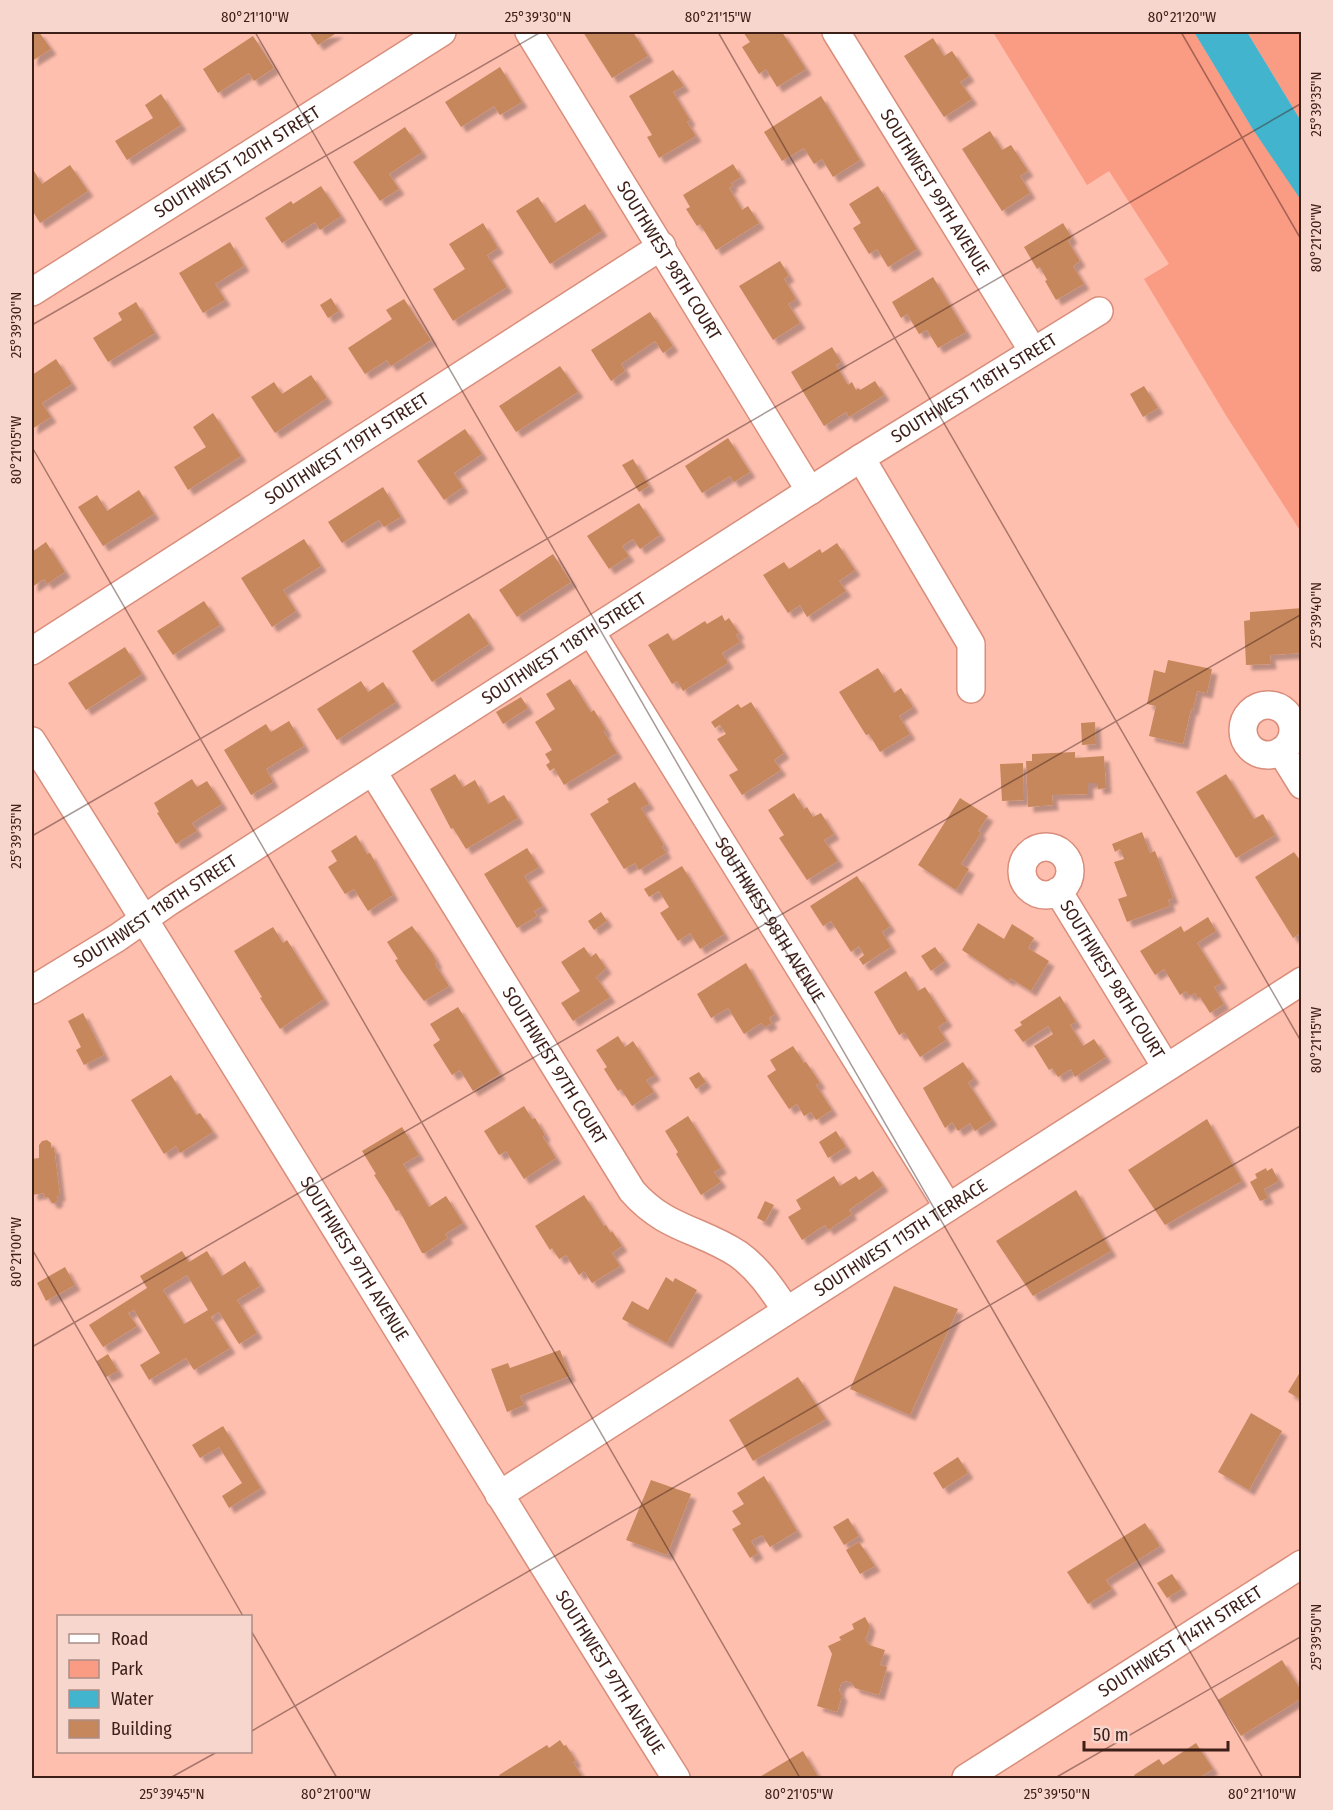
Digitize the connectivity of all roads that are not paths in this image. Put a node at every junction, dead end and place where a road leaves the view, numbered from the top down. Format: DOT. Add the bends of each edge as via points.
graph roads {
  1 [pos="441,32"];
  2 [pos="529,32"];
  3 [pos="836,32"];
  4 [pos="662,246"];
  5 [pos="32,292"];
  6 [pos="1099,311"];
  7 [pos="1033,351"];
  8 [pos="861,458"];
  9 [pos="810,490"];
  10 [pos="591,632"];
  11 [pos="32,651"];
  12 [pos="971,689"];
  13 [pos="32,741"];
  14 [pos="1281,751"];
  15 [pos="373,772"];
  16 [pos="1302,785"];
  17 [pos="1058,891"];
  18 [pos="145,919"];
  19 [pos="1302,981"];
  20 [pos="32,990"];
  21 [pos="1166,1067"];
  22 [pos="948,1207"];
  23 [pos="786,1310"];
  24 [pos="499,1495"];
  25 [pos="1302,1564"];
  26 [pos="676,1779"];
  27 [pos="966,1779"];
  1 -- 5 [label="street, SOUTHWEST 120TH STREET"];
  2 -- 4 [label="street, SOUTHWEST 98TH COURT"];
  3 -- 7 [label="street, SOUTHWEST 99TH AVENUE"];
  4 -- 9 [label="street, SOUTHWEST 98TH COURT"];
  4 -- 11 [label="street, SOUTHWEST 119TH STREET"];
  6 -- 7 [label="street, SOUTHWEST 118TH STREET"];
  7 -- 8 [label="street, SOUTHWEST 118TH STREET"];
  8 -- 9 [label="street, SOUTHWEST 118TH STREET"];
  8 -- 12 [label="street" via="971,644"];
  9 -- 10 [label="street, SOUTHWEST 118TH STREET"];
  10 -- 15 [label="street, SOUTHWEST 118TH STREET"];
  10 -- 22 [label="street, SOUTHWEST 98TH AVENUE"];
  13 -- 18 [label="street, SOUTHWEST 97TH AVENUE"];
  14 -- 16 [label="street"];
  15 -- 18 [label="street, SOUTHWEST 118TH STREET"];
  15 -- 23 [label="street, SOUTHWEST 97TH COURT" via="632,1191 664,1218 728,1248 749,1263"];
  17 -- 21 [label="street, SOUTHWEST 98TH COURT"];
  18 -- 20 [label="street, SOUTHWEST 118TH STREET"];
  18 -- 24 [label="street, SOUTHWEST 97TH AVENUE"];
  19 -- 21 [label="street, SOUTHWEST 115TH TERRACE"];
  21 -- 22 [label="street, SOUTHWEST 115TH TERRACE"];
  22 -- 23 [label="street, SOUTHWEST 115TH TERRACE"];
  23 -- 24 [label="street, SOUTHWEST 115TH TERRACE"];
  24 -- 26 [label="street, SOUTHWEST 97TH AVENUE"];
  25 -- 27 [label="street, SOUTHWEST 114TH STREET"];
}
